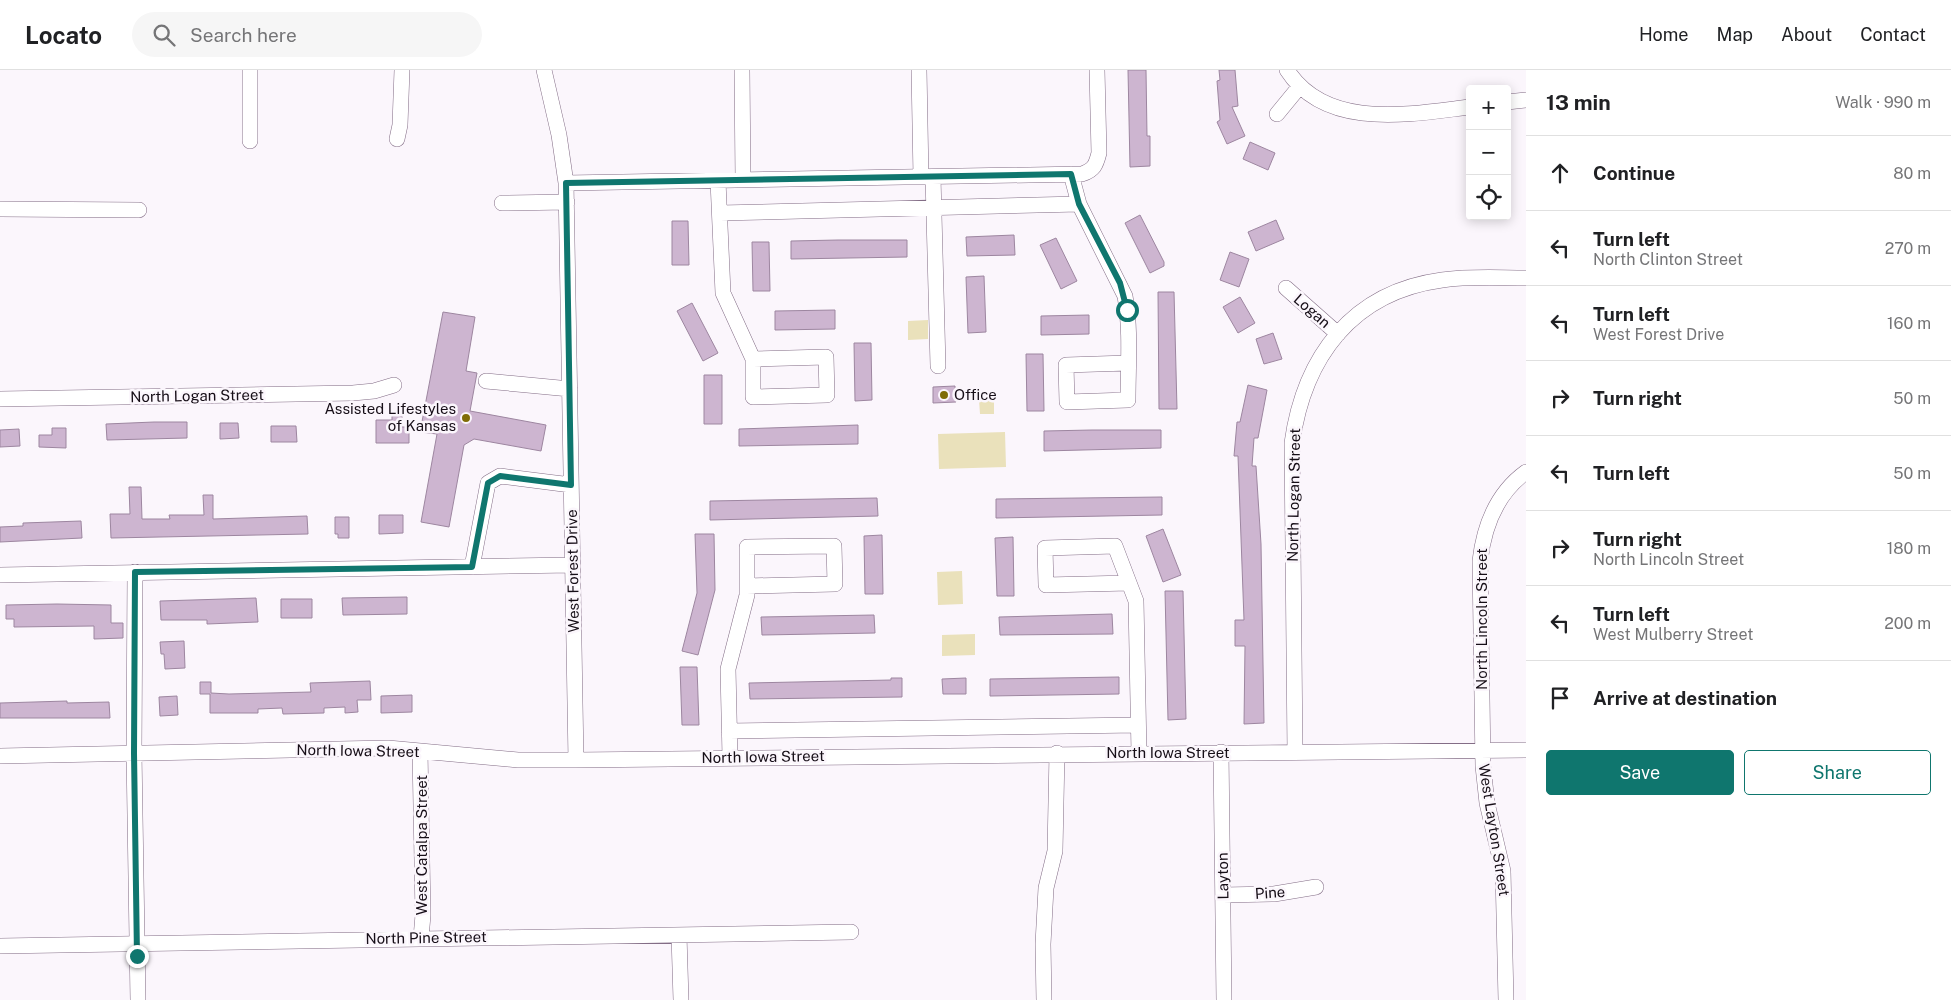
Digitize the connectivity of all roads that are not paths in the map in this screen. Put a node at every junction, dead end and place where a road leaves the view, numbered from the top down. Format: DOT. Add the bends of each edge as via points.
graph roads {
  1 [pos="250,70"];
  2 [pos="402,70"];
  3 [pos="544,70"];
  4 [pos="742,70"];
  5 [pos="919,70"];
  6 [pos="1097,70"];
  7 [pos="1287,70"];
  8 [pos="1300,86"];
  9 [pos="1526,100"];
  10 [pos="1511,102"];
  11 [pos="1466,107"];
  12 [pos="1277,114"];
  13 [pos="397,139"];
  14 [pos="250,141"];
  15 [pos="1071,174"];
  16 [pos="927,177"];
  17 [pos="744,180"];
  18 [pos="718,181"];
  19 [pos="566,183"];
  20 [pos="566,202"];
  21 [pos="502,203"];
  22 [pos="1079,204"];
  23 [pos="934,208"];
  24 [pos="0,209"];
  25 [pos="139,210"];
  26 [pos="720,212"];
  27 [pos="1526,278"];
  28 [pos="1286,288"];
  29 [pos="1338,334"];
  30 [pos="753,359"];
  31 [pos="1128,363"];
  32 [pos="938,366"];
  33 [pos="486,381"];
  34 [pos="394,385"];
  35 [pos="570,389"];
  36 [pos="0,399"];
  37 [pos="1526,472"];
  38 [pos="571,485"];
  39 [pos="572,565"];
  40 [pos="472,567"];
  41 [pos="135,572"];
  42 [pos="0,575"];
  43 [pos="1129,583"];
  44 [pos="747,586"];
  45 [pos="1138,725"];
  46 [pos="729,732"];
  47 [pos="1526,750"];
  48 [pos="420,751"];
  49 [pos="1482,751"];
  50 [pos="1220,752"];
  51 [pos="1296,752"];
  52 [pos="134,753"];
  53 [pos="1139,753"];
  54 [pos="1057,754"];
  55 [pos="0,756"];
  56 [pos="730,757"];
  57 [pos="576,760"];
  58 [pos="1316,888"];
  59 [pos="1223,895"];
  60 [pos="851,932"];
  61 [pos="679,935"];
  62 [pos="421,938"];
  63 [pos="137,944"];
  64 [pos="0,946"];
  65 [pos="138,1000"];
  66 [pos="681,1000"];
  67 [pos="1044,1000"];
  68 [pos="1224,1000"];
  69 [pos="1506,1000"];
  1 -- 14 [label="street"];
  2 -- 13 [label="street"];
  3 -- 19 [label="street, West Forest Drive"];
  4 -- 17 [label="street"];
  5 -- 16 [label="street"];
  6 -- 15 [label="street" via="1097,164 1092,171"];
  7 -- 8 [label="street"];
  8 -- 11 [label="street" via="1329,103 1371,115"];
  8 -- 12 [label="street"];
  9 -- 10 [label="street"];
  15 -- 16 [label="street"];
  15 -- 22 [label="street"];
  16 -- 17 [label="street"];
  16 -- 23 [label="street"];
  17 -- 18 [label="street"];
  18 -- 19 [label="street"];
  18 -- 26 [label="street"];
  19 -- 20 [label="street, West Forest Drive"];
  20 -- 21 [label="street"];
  20 -- 35 [label="street, West Forest Drive"];
  22 -- 23 [label="street"];
  22 -- 31 [label="street" via="1125,296"];
  23 -- 26 [label="street"];
  23 -- 32 [label="street"];
  24 -- 25 [label="street"];
  26 -- 30 [label="street" via="723,293"];
  27 -- 29 [label="street, North Logan Street" via="1458,279 1414,286 1359,314"];
  28 -- 29 [label="street, Logan"];
  29 -- 51 [label="street, North Logan Street" via="1308,378 1296,412 1292,443"];
  30 -- 30 [label="street" via="753,397 827,395 826,357"];
  31 -- 31 [label="street" via="1066,365 1067,402 1128,400"];
  33 -- 35 [label="street"];
  34 -- 36 [label="street, North Logan Street" via="353,393"];
  35 -- 38 [label="street, West Forest Drive"];
  37 -- 49 [label="street, North Lincoln Street" via="1498,503 1487,525 1481,548"];
  38 -- 39 [label="street, West Forest Drive"];
  38 -- 40 [label="street" via="500,476 488,483"];
  39 -- 40 [label="street"];
  39 -- 57 [label="street, West Forest Drive"];
  40 -- 41 [label="street"];
  41 -- 42 [label="street"];
  41 -- 52 [label="street"];
  43 -- 43 [label="street" via="1115,546 1045,548 1046,585"];
  43 -- 45 [label="street" via="1136,601"];
  44 -- 44 [label="street" via="746,547 834,546 835,584"];
  44 -- 46 [label="street" via="728,669"];
  45 -- 46 [label="street"];
  45 -- 53 [label="street"];
  46 -- 56 [label="street"];
  47 -- 49 [label="street, North Iowa Street"];
  48 -- 52 [label="street, North Iowa Street" via="388,748"];
  48 -- 57 [label="street, North Iowa Street" via="518,760"];
  48 -- 62 [label="street, West Catalpa Street"];
  49 -- 51 [label="street, North Iowa Street"];
  49 -- 69 [label="street, West Layton Street" via="1487,803 1504,886"];
  50 -- 51 [label="street, North Iowa Street"];
  50 -- 53 [label="street, North Iowa Street"];
  50 -- 59 [label="street, Layton"];
  52 -- 55 [label="street, North Iowa Street"];
  52 -- 63 [label="street"];
  53 -- 54 [label="street, North Iowa Street"];
  54 -- 56 [label="street, North Iowa Street"];
  54 -- 67 [label="street" via="1055,851 1046,888 1043,944"];
  56 -- 57 [label="street, North Iowa Street"];
  58 -- 59 [label="street, Pine" via="1274,894"];
  59 -- 68 [label="street, Layton"];
  60 -- 61 [label="street, North Pine Street"];
  61 -- 62 [label="street, North Pine Street"];
  61 -- 66 [label="street"];
  62 -- 63 [label="street, North Pine Street"];
  63 -- 64 [label="street, North Pine Street"];
  63 -- 65 [label="street"];
}
